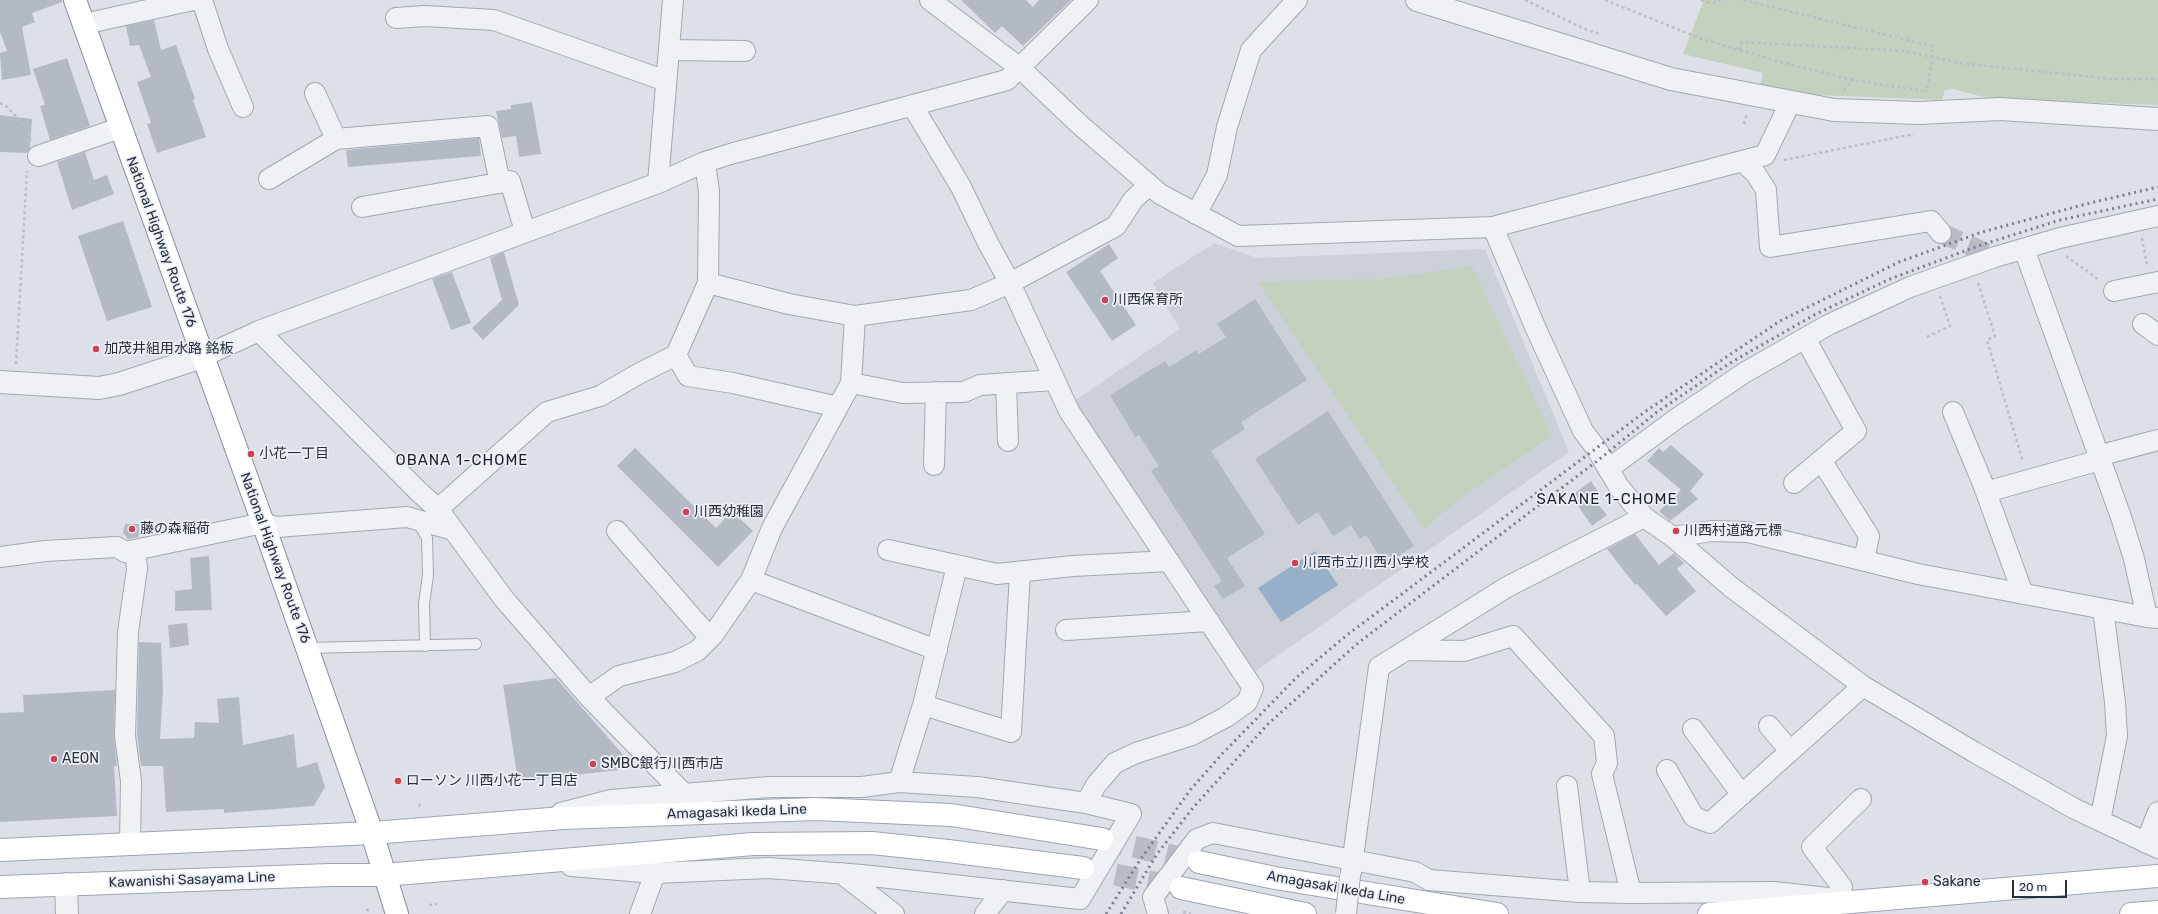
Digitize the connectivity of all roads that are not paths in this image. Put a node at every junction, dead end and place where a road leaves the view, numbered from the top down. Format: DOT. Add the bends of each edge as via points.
graph roads {
  1 [pos="75,0"];
  2 [pos="192,0"];
  3 [pos="202,0"];
  4 [pos="671,0"];
  5 [pos="930,0"];
  6 [pos="1088,0"];
  7 [pos="1297,0"];
  8 [pos="1417,0"];
  9 [pos="396,18"];
  10 [pos="84,24"];
  11 [pos="669,50"];
  12 [pos="745,52"];
  13 [pos="1020,68"];
  14 [pos="666,81"];
  15 [pos="315,93"];
  16 [pos="1790,103"];
  17 [pos="912,105"];
  18 [pos="243,107"];
  19 [pos="2158,119"];
  20 [pos="120,128"];
  21 [pos="336,139"];
  22 [pos="38,156"];
  23 [pos="1742,161"];
  24 [pos="705,162"];
  25 [pos="269,179"];
  26 [pos="500,183"];
  27 [pos="658,183"];
  28 [pos="1148,184"];
  29 [pos="362,207"];
  30 [pos="1196,214"];
  31 [pos="2148,218"];
  32 [pos="1493,227"];
  33 [pos="525,231"];
  34 [pos="1941,233"];
  35 [pos="2024,249"];
  36 [pos="2154,282"];
  37 [pos="708,283"];
  38 [pos="1010,283"];
  39 [pos="2114,291"];
  40 [pos="855,316"];
  41 [pos="2158,320"];
  42 [pos="259,330"];
  43 [pos="2158,335"];
  44 [pos="1805,338"];
  45 [pos="676,355"];
  46 [pos="202,357"];
  47 [pos="1054,380"];
  48 [pos="7,382"];
  49 [pos="850,383"];
  50 [pos="1006,383"];
  51 [pos="936,392"];
  52 [pos="838,407"];
  53 [pos="1953,412"];
  54 [pos="2158,440"];
  55 [pos="1008,441"];
  56 [pos="2099,458"];
  57 [pos="1821,460"];
  58 [pos="934,465"];
  59 [pos="1608,469"];
  60 [pos="1794,483"];
  61 [pos="1986,492"];
  62 [pos="438,509"];
  63 [pos="1644,517"];
  64 [pos="416,519"];
  65 [pos="263,523"];
  66 [pos="453,530"];
  67 [pos="617,531"];
  68 [pos="1673,537"];
  69 [pos="888,550"];
  70 [pos="129,551"];
  71 [pos="0,557"];
  72 [pos="1864,560"];
  73 [pos="1169,561"];
  74 [pos="957,566"];
  75 [pos="1020,573"];
  76 [pos="751,580"];
  77 [pos="2023,594"];
  78 [pos="2103,609"];
  79 [pos="2152,617"];
  80 [pos="1209,621"];
  81 [pos="1066,630"];
  82 [pos="710,638"];
  83 [pos="476,644"];
  84 [pos="425,646"];
  85 [pos="307,648"];
  86 [pos="937,650"];
  87 [pos="1407,650"];
  88 [pos="1863,686"];
  89 [pos="589,697"];
  90 [pos="923,705"];
  91 [pos="1769,726"];
  92 [pos="1693,729"];
  93 [pos="1790,751"];
  94 [pos="1667,770"];
  95 [pos="899,782"];
  96 [pos="1567,786"];
  97 [pos="685,795"];
  98 [pos="1742,795"];
  99 [pos="1861,799"];
  100 [pos="1086,803"];
  101 [pos="2158,812"];
  102 [pos="536,820"];
  103 [pos="2100,821"];
  104 [pos="372,833"];
  105 [pos="1102,839"];
  106 [pos="130,843"];
  107 [pos="2152,846"];
  108 [pos="0,850"];
  109 [pos="1199,862"];
  110 [pos="535,863"];
  111 [pos="1083,868"];
  112 [pos="1351,868"];
  113 [pos="655,873"];
  114 [pos="842,873"];
  115 [pos="384,875"];
  116 [pos="2158,876"];
  117 [pos="66,884"];
  118 [pos="0,887"];
  119 [pos="1181,888"];
  120 [pos="1003,890"];
  121 [pos="1580,892"];
  122 [pos="1631,893"];
  123 [pos="1840,900"];
  124 [pos="1862,902"];
  125 [pos="2158,912"];
  126 [pos="67,914"];
  127 [pos="397,914"];
  128 [pos="640,914"];
  129 [pos="894,914"];
  130 [pos="985,914"];
  131 [pos="1158,914"];
  132 [pos="1304,914"];
  133 [pos="1346,914"];
  134 [pos="1497,914"];
  135 [pos="1709,914"];
  136 [pos="2132,914"];
  1 -- 10 [label="main road, National Highway Route 176"];
  2 -- 10 [label="street"];
  3 -- 18 [label="street" via="218,48"];
  4 -- 11 [label="street"];
  5 -- 13 [label="street"];
  6 -- 13 [label="street"];
  7 -- 30 [label="street" via="1251,50 1227,127 1218,175"];
  8 -- 16 [label="street" via="1671,79"];
  9 -- 14 [label="street" via="425,16 494,20"];
  10 -- 20 [label="main road, National Highway Route 176"];
  11 -- 12 [label="street"];
  11 -- 14 [label="street"];
  13 -- 17 [label="street" via="1007,80"];
  13 -- 28 [label="street"];
  14 -- 27 [label="street"];
  15 -- 21 [label="street"];
  16 -- 19 [label="street" via="1834,110 1881,113 2000,109"];
  16 -- 23 [label="street" via="1765,155"];
  17 -- 24 [label="street"];
  17 -- 38 [label="street" via="961,186"];
  20 -- 22 [label="street"];
  20 -- 46 [label="main road, National Highway Route 176"];
  21 -- 25 [label="street"];
  21 -- 26 [label="street" via="488,126"];
  23 -- 32 [label="street"];
  23 -- 34 [label="street" via="1756,174 1766,190 1770,247 1931,221"];
  24 -- 27 [label="street"];
  24 -- 37 [label="street" via="709,192"];
  26 -- 29 [label="street"];
  26 -- 33 [label="street" via="510,181"];
  27 -- 33 [label="street"];
  28 -- 30 [label="street" via="1160,194"];
  28 -- 38 [label="street" via="1133,200 1116,226"];
  30 -- 32 [label="street" via="1238,236"];
  31 -- 35 [label="street"];
  32 -- 59 [label="street" via="1583,431"];
  33 -- 42 [label="street"];
  35 -- 44 [label="street" via="1984,258 1910,287"];
  35 -- 56 [label="street"];
  36 -- 39 [label="street"];
  37 -- 40 [label="street" via="789,304"];
  37 -- 45 [label="street"];
  38 -- 40 [label="street" via="971,300"];
  38 -- 47 [label="street"];
  40 -- 49 [label="street"];
  41 -- 43 [label="street" via="2143,324"];
  42 -- 46 [label="street"];
  42 -- 62 [label="street"];
  44 -- 57 [label="street" via="1856,431"];
  44 -- 59 [label="street" via="1738,377"];
  45 -- 52 [label="street" via="688,376 733,383"];
  45 -- 62 [label="street" via="600,396 547,412"];
  46 -- 48 [label="street" via="99,388"];
  46 -- 65 [label="main road, National Highway Route 176"];
  47 -- 50 [label="street"];
  47 -- 73 [label="street" via="1069,411"];
  49 -- 51 [label="street" via="903,393"];
  49 -- 52 [label="street"];
  50 -- 51 [label="street" via="980,385 964,392"];
  50 -- 55 [label="street"];
  51 -- 58 [label="street"];
  52 -- 76 [label="street" via="772,528"];
  53 -- 61 [label="street"];
  54 -- 56 [label="street"];
  56 -- 61 [label="street"];
  56 -- 79 [label="street"];
  57 -- 60 [label="street"];
  57 -- 72 [label="street" via="1869,536"];
  59 -- 63 [label="street"];
  61 -- 77 [label="street"];
  62 -- 66 [label="street"];
  63 -- 68 [label="street"];
  63 -- 87 [label="street" via="1507,587"];
  64 -- 65 [label="street" via="407,517 354,520 277,527"];
  64 -- 66 [label="street"];
  64 -- 84 [label="lane" via="427,538"];
  65 -- 70 [label="street"];
  65 -- 85 [label="main road, National Highway Route 176"];
  66 -- 89 [label="street" via="504,599"];
  67 -- 82 [label="street"];
  68 -- 72 [label="street" via="1711,531 1748,532"];
  68 -- 88 [label="street" via="1731,587"];
  69 -- 74 [label="street"];
  70 -- 71 [label="street" via="125,552 117,547 45,551"];
  70 -- 106 [label="street" via="136,560 137,569 128,632 125,736 131,781"];
  72 -- 77 [label="street" via="1918,574"];
  73 -- 75 [label="street" via="1073,566"];
  73 -- 80 [label="street"];
  74 -- 75 [label="street" via="997,574"];
  74 -- 86 [label="street"];
  75 -- 90 [label="street" via="1011,732"];
  76 -- 82 [label="street"];
  76 -- 86 [label="street"];
  77 -- 78 [label="street"];
  78 -- 79 [label="street"];
  78 -- 103 [label="street" via="2117,736"];
  80 -- 81 [label="street"];
  80 -- 100 [label="street" via="1253,688 1247,702 1226,717 1192,735 1136,753 1115,763 1096,785"];
  82 -- 89 [label="street" via="697,651 675,662 619,676"];
  83 -- 84 [label="lane"];
  84 -- 85 [label="lane"];
  85 -- 104 [label="main road, National Highway Route 176"];
  86 -- 90 [label="street"];
  87 -- 112 [label="street" via="1379,667"];
  87 -- 122 [label="street" via="1464,651 1513,636 1604,736 1607,763 1602,774"];
  88 -- 93 [label="street"];
  88 -- 103 [label="street" via="1974,752"];
  89 -- 97 [label="street"];
  90 -- 95 [label="street"];
  91 -- 93 [label="street"];
  92 -- 98 [label="street"];
  93 -- 98 [label="street"];
  94 -- 98 [label="street" via="1694,816 1700,820 1710,823"];
  95 -- 97 [label="street" via="862,787 769,787"];
  95 -- 100 [label="street" via="977,787"];
  96 -- 121 [label="street"];
  97 -- 102 [label="street" via="611,800"];
  99 -- 123 [label="street" via="1812,847 1842,886"];
  100 -- 120 [label="street" via="1131,814 1080,899"];
  101 -- 107 [label="street"];
  102 -- 104 [label="main road, Amagasaki Ikeda Line"];
  102 -- 105 [label="main road, Amagasaki Ikeda Line" via="816,809 951,815"];
  103 -- 107 [label="street"];
  104 -- 106 [label="main road"];
  104 -- 115 [label="main road, National Highway Route 176"];
  106 -- 108 [label="main road"];
  109 -- 134 [label="main road, Amagasaki Ikeda Line" via="1297,882"];
  110 -- 111 [label="main road" via="753,844 872,843"];
  110 -- 113 [label="street"];
  110 -- 115 [label="main road"];
  112 -- 121 [label="street" via="1415,872 1429,880"];
  112 -- 131 [label="street" via="1213,833 1197,839 1153,897"];
  112 -- 133 [label="street, bridge"];
  113 -- 114 [label="street" via="768,868"];
  113 -- 128 [label="street"];
  114 -- 120 [label="street"];
  114 -- 129 [label="street"];
  115 -- 117 [label="main road, Kawanishi Sasayama Line"];
  115 -- 127 [label="main road, National Highway Route 176"];
  116 -- 124 [label="main road"];
  117 -- 118 [label="main road, Kawanishi Sasayama Line"];
  117 -- 126 [label="street"];
  119 -- 132 [label="main road"];
  120 -- 130 [label="street"];
  121 -- 122 [label="street"];
  122 -- 123 [label="street" via="1774,892"];
  123 -- 124 [label="street"];
  124 -- 135 [label="main road"];
  125 -- 136 [label="main road"];
}
